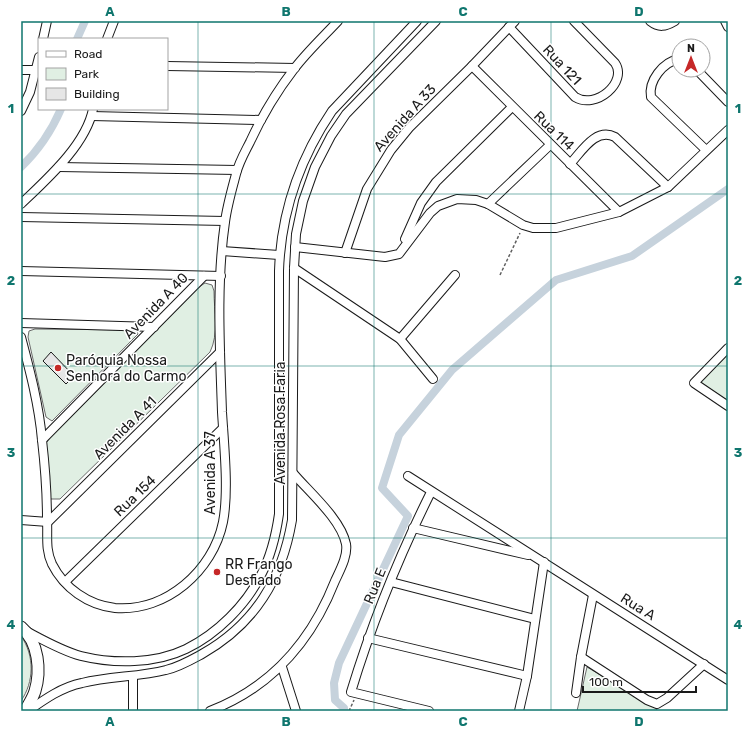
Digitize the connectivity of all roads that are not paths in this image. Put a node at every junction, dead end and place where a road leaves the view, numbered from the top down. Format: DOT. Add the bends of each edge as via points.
graph roads {
  1 [pos="47,21"];
  2 [pos="114,21"];
  3 [pos="338,21"];
  4 [pos="417,21"];
  5 [pos="436,21"];
  6 [pos="574,21"];
  7 [pos="650,21"];
  8 [pos="675,21"];
  9 [pos="725,21"];
  10 [pos="512,24"];
  11 [pos="728,27"];
  12 [pos="43,38"];
  13 [pos="107,38"];
  14 [pos="671,62"];
  15 [pos="38,63"];
  16 [pos="168,66"];
  17 [pos="472,66"];
  18 [pos="295,68"];
  19 [pos="21,70"];
  20 [pos="705,78"];
  21 [pos="728,102"];
  22 [pos="512,107"];
  23 [pos="21,111"];
  24 [pos="92,112"];
  25 [pos="261,120"];
  26 [pos="728,130"];
  27 [pos="550,145"];
  28 [pos="706,150"];
  29 [pos="570,164"];
  30 [pos="60,167"];
  31 [pos="237,170"];
  32 [pos="668,186"];
  33 [pos="21,204"];
  34 [pos="488,204"];
  35 [pos="619,212"];
  36 [pos="21,217"];
  37 [pos="225,221"];
  38 [pos="295,247"];
  39 [pos="401,248"];
  40 [pos="222,251"];
  41 [pos="345,253"];
  42 [pos="279,255"];
  43 [pos="294,270"];
  44 [pos="21,271"];
  45 [pos="279,271"];
  46 [pos="455,275"];
  47 [pos="204,276"];
  48 [pos="221,276"];
  49 [pos="21,323"];
  50 [pos="154,328"];
  51 [pos="21,337"];
  52 [pos="400,339"];
  53 [pos="728,348"];
  54 [pos="220,352"];
  55 [pos="433,379"];
  56 [pos="728,406"];
  57 [pos="293,419"];
  58 [pos="279,420"];
  59 [pos="223,428"];
  60 [pos="42,440"];
  61 [pos="293,473"];
  62 [pos="408,476"];
  63 [pos="431,492"];
  64 [pos="21,520"];
  65 [pos="48,522"];
  66 [pos="413,528"];
  67 [pos="534,557"];
  68 [pos="544,562"];
  69 [pos="65,582"];
  70 [pos="391,582"];
  71 [pos="593,595"];
  72 [pos="535,620"];
  73 [pos="22,627"];
  74 [pos="368,638"];
  75 [pos="581,657"];
  76 [pos="704,664"];
  77 [pos="282,667"];
  78 [pos="133,676"];
  79 [pos="527,676"];
  80 [pos="728,680"];
  81 [pos="576,693"];
  82 [pos="25,711"];
  83 [pos="28,711"];
  84 [pos="133,711"];
  85 [pos="210,711"];
  86 [pos="296,711"];
  87 [pos="429,711"];
  88 [pos="519,711"];
  1 -- 12 [label="street"];
  2 -- 13 [label="street"];
  3 -- 18 [label="street, Avenida A 37"];
  4 -- 42 [label="street, Avenida Rosa Faria" via="332,110 321,126 292,190 282,226"];
  5 -- 38 [label="street, Avenida Rosa Faria" via="346,114 331,136 315,167 306,193 299,215"];
  6 -- 10 [label="street, Rua 121" via="618,69 618,78 613,86 603,96 594,100 584,101 575,96"];
  7 -- 8 [label="street" via="656,26 666,26"];
  9 -- 11 [label="street"];
  10 -- 17 [label="street, Avenida A 33"];
  14 -- 28 [label="street" via="650,86 652,97"];
  15 -- 19 [label="street"];
  15 -- 23 [label="street" via="30,92"];
  16 -- 18 [label="street"];
  17 -- 22 [label="street, Rua 114"];
  17 -- 41 [label="street, Avenida A 33" via="409,128 381,164 362,202"];
  18 -- 25 [label="street, Avenida A 37"];
  20 -- 21 [label="street"];
  22 -- 27 [label="street, Rua 114"];
  22 -- 39 [label="street" via="436,182 421,203"];
  24 -- 25 [label="street"];
  24 -- 30 [label="street" via="77,144"];
  25 -- 31 [label="street, Avenida A 37"];
  26 -- 28 [label="street"];
  27 -- 29 [label="street, Rua 114"];
  27 -- 34 [label="street"];
  28 -- 32 [label="street"];
  29 -- 32 [label="street" via="595,137 608,134 615,137"];
  29 -- 35 [label="street, Rua 114"];
  30 -- 31 [label="street"];
  30 -- 33 [label="street"];
  31 -- 37 [label="street, Avenida A 37"];
  32 -- 35 [label="street"];
  34 -- 35 [label="street" via="523,225 533,228 556,228"];
  34 -- 39 [label="street" via="476,200 457,199 438,206"];
  36 -- 37 [label="street"];
  37 -- 40 [label="street, Avenida A 37"];
  38 -- 41 [label="street"];
  38 -- 43 [label="street, Avenida Rosa Faria"];
  39 -- 41 [label="street" via="399,254 385,257"];
  40 -- 42 [label="street"];
  40 -- 48 [label="street, Avenida A 37"];
  42 -- 45 [label="street, Avenida Rosa Faria"];
  43 -- 45 [label="street"];
  43 -- 52 [label="street"];
  43 -- 57 [label="street, Avenida Rosa Faria"];
  44 -- 47 [label="street"];
  45 -- 58 [label="street, Avenida Rosa Faria"];
  46 -- 52 [label="street"];
  47 -- 48 [label="street"];
  47 -- 50 [label="street, Avenida A 40"];
  48 -- 54 [label="street, Avenida A 37"];
  49 -- 50 [label="street"];
  50 -- 60 [label="street, Avenida A 40"];
  51 -- 60 [label="street, Avenida A 37" via="35,393"];
  52 -- 55 [label="street"];
  53 -- 56 [label="street" via="694,383"];
  54 -- 59 [label="street, Avenida A 37"];
  54 -- 65 [label="street, Avenida A 41"];
  57 -- 58 [label="street"];
  57 -- 61 [label="street, Avenida Rosa Faria"];
  58 -- 73 [label="street, Avenida Rosa Faria" via="279,514 273,546 261,576 251,591 232,615 215,630 186,649 139,661 124,661 80,656 49,643"];
  59 -- 69 [label="street, Rua 154"];
  59 -- 69 [label="street, Avenida A 37" via="223,522 213,549 199,571 179,591 135,607 115,608 84,598"];
  60 -- 65 [label="street, Avenida A 37"];
  61 -- 77 [label="street" via="335,521 346,545 344,560 334,586 316,622"];
  61 -- 78 [label="street, Avenida Rosa Faria" via="292,520 283,561 255,611 225,640 186,663 169,670"];
  62 -- 63 [label="street, Rua A"];
  63 -- 66 [label="street, Rua E"];
  63 -- 67 [label="street, Rua A"];
  64 -- 65 [label="street"];
  65 -- 69 [label="street, Avenida A 37" via="48,553 53,566"];
  66 -- 67 [label="street, Rua A"];
  66 -- 70 [label="street, Rua E"];
  67 -- 68 [label="street, Rua A"];
  68 -- 71 [label="street, Rua A"];
  68 -- 72 [label="street"];
  70 -- 72 [label="street"];
  70 -- 74 [label="street, Rua E"];
  71 -- 75 [label="street"];
  71 -- 76 [label="street, Rua A"];
  72 -- 79 [label="street"];
  73 -- 82 [label="main road" via="36,654 39,673 35,692"];
  74 -- 79 [label="street"];
  74 -- 87 [label="street, Rua E" via="354,692"];
  75 -- 76 [label="street" via="646,700 657,704"];
  75 -- 81 [label="street"];
  76 -- 80 [label="street, Rua A"];
  77 -- 85 [label="street" via="254,687"];
  77 -- 86 [label="street"];
  78 -- 83 [label="street, Avenida Rosa Faria" via="81,683 46,698"];
  78 -- 84 [label="street"];
  79 -- 88 [label="street"];
}
